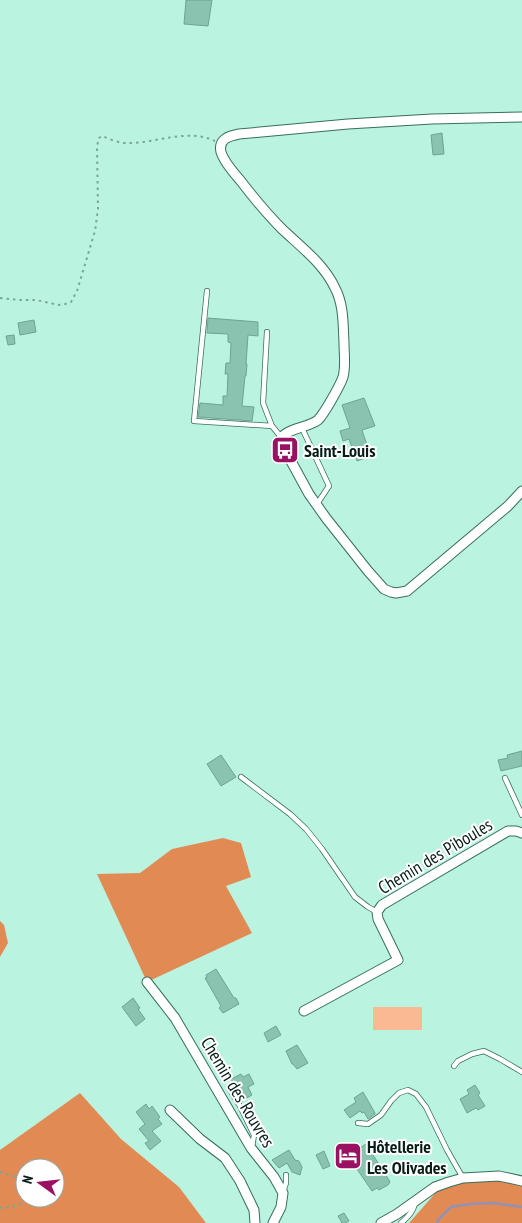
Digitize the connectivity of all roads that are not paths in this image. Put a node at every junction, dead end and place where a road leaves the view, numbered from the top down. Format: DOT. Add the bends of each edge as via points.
graph roads {
  1 [pos="522,117"];
  2 [pos="207,291"];
  3 [pos="266,332"];
  4 [pos="272,426"];
  5 [pos="302,428"];
  6 [pos="281,437"];
  7 [pos="522,491"];
  8 [pos="317,505"];
  9 [pos="241,777"];
  10 [pos="505,778"];
  11 [pos="522,815"];
  12 [pos="522,832"];
  13 [pos="377,912"];
  14 [pos="147,982"];
  15 [pos="304,1011"];
  16 [pos="454,1066"];
  17 [pos="522,1072"];
  18 [pos="230,1090"];
  19 [pos="170,1110"];
  20 [pos="358,1123"];
  21 [pos="251,1148"];
  22 [pos="286,1175"];
  23 [pos="463,1178"];
  24 [pos="522,1181"];
  25 [pos="283,1193"];
  26 [pos="415,1201"];
  27 [pos="255,1223"];
  28 [pos="273,1223"];
  29 [pos="381,1223"];
  30 [pos="401,1223"];
  1 -- 5 [label="street" via="348,124 224,138 220,151 238,178 281,228 329,276 340,298 343,378 318,420"];
  2 -- 4 [label="lane" via="194,420"];
  3 -- 4 [label="lane" via="263,403"];
  4 -- 6 [label="lane"];
  5 -- 6 [label="street"];
  5 -- 8 [label="lane" via="329,486"];
  6 -- 8 [label="street" via="280,442"];
  7 -- 8 [label="street" via="407,591 396,593 384,588 368,572"];
  9 -- 13 [label="lane" via="306,829 354,897"];
  10 -- 11 [label="lane"];
  12 -- 13 [label="street, Chemin des Piboules" via="508,831 382,905"];
  13 -- 15 [label="street, Chemin des Piboules" via="398,960"];
  14 -- 21 [label="street, Chemin des Rouvres" via="175,1018"];
  16 -- 17 [label="lane" via="458,1060 484,1051"];
  18 -- 21 [label="lane" via="254,1135"];
  19 -- 27 [label="street" via="225,1158 254,1210"];
  20 -- 23 [label="lane" via="368,1124 381,1115 399,1093 408,1090 416,1094"];
  21 -- 25 [label="street, Chemin des Rouvres"];
  22 -- 25 [label="lane"];
  23 -- 24 [label="street" via="499,1176"];
  23 -- 26 [label="street" via="434,1187"];
  25 -- 28 [label="street" via="281,1207"];
  26 -- 29 [label="street"];
  26 -- 30 [label="lane" via="414,1208"];
}
